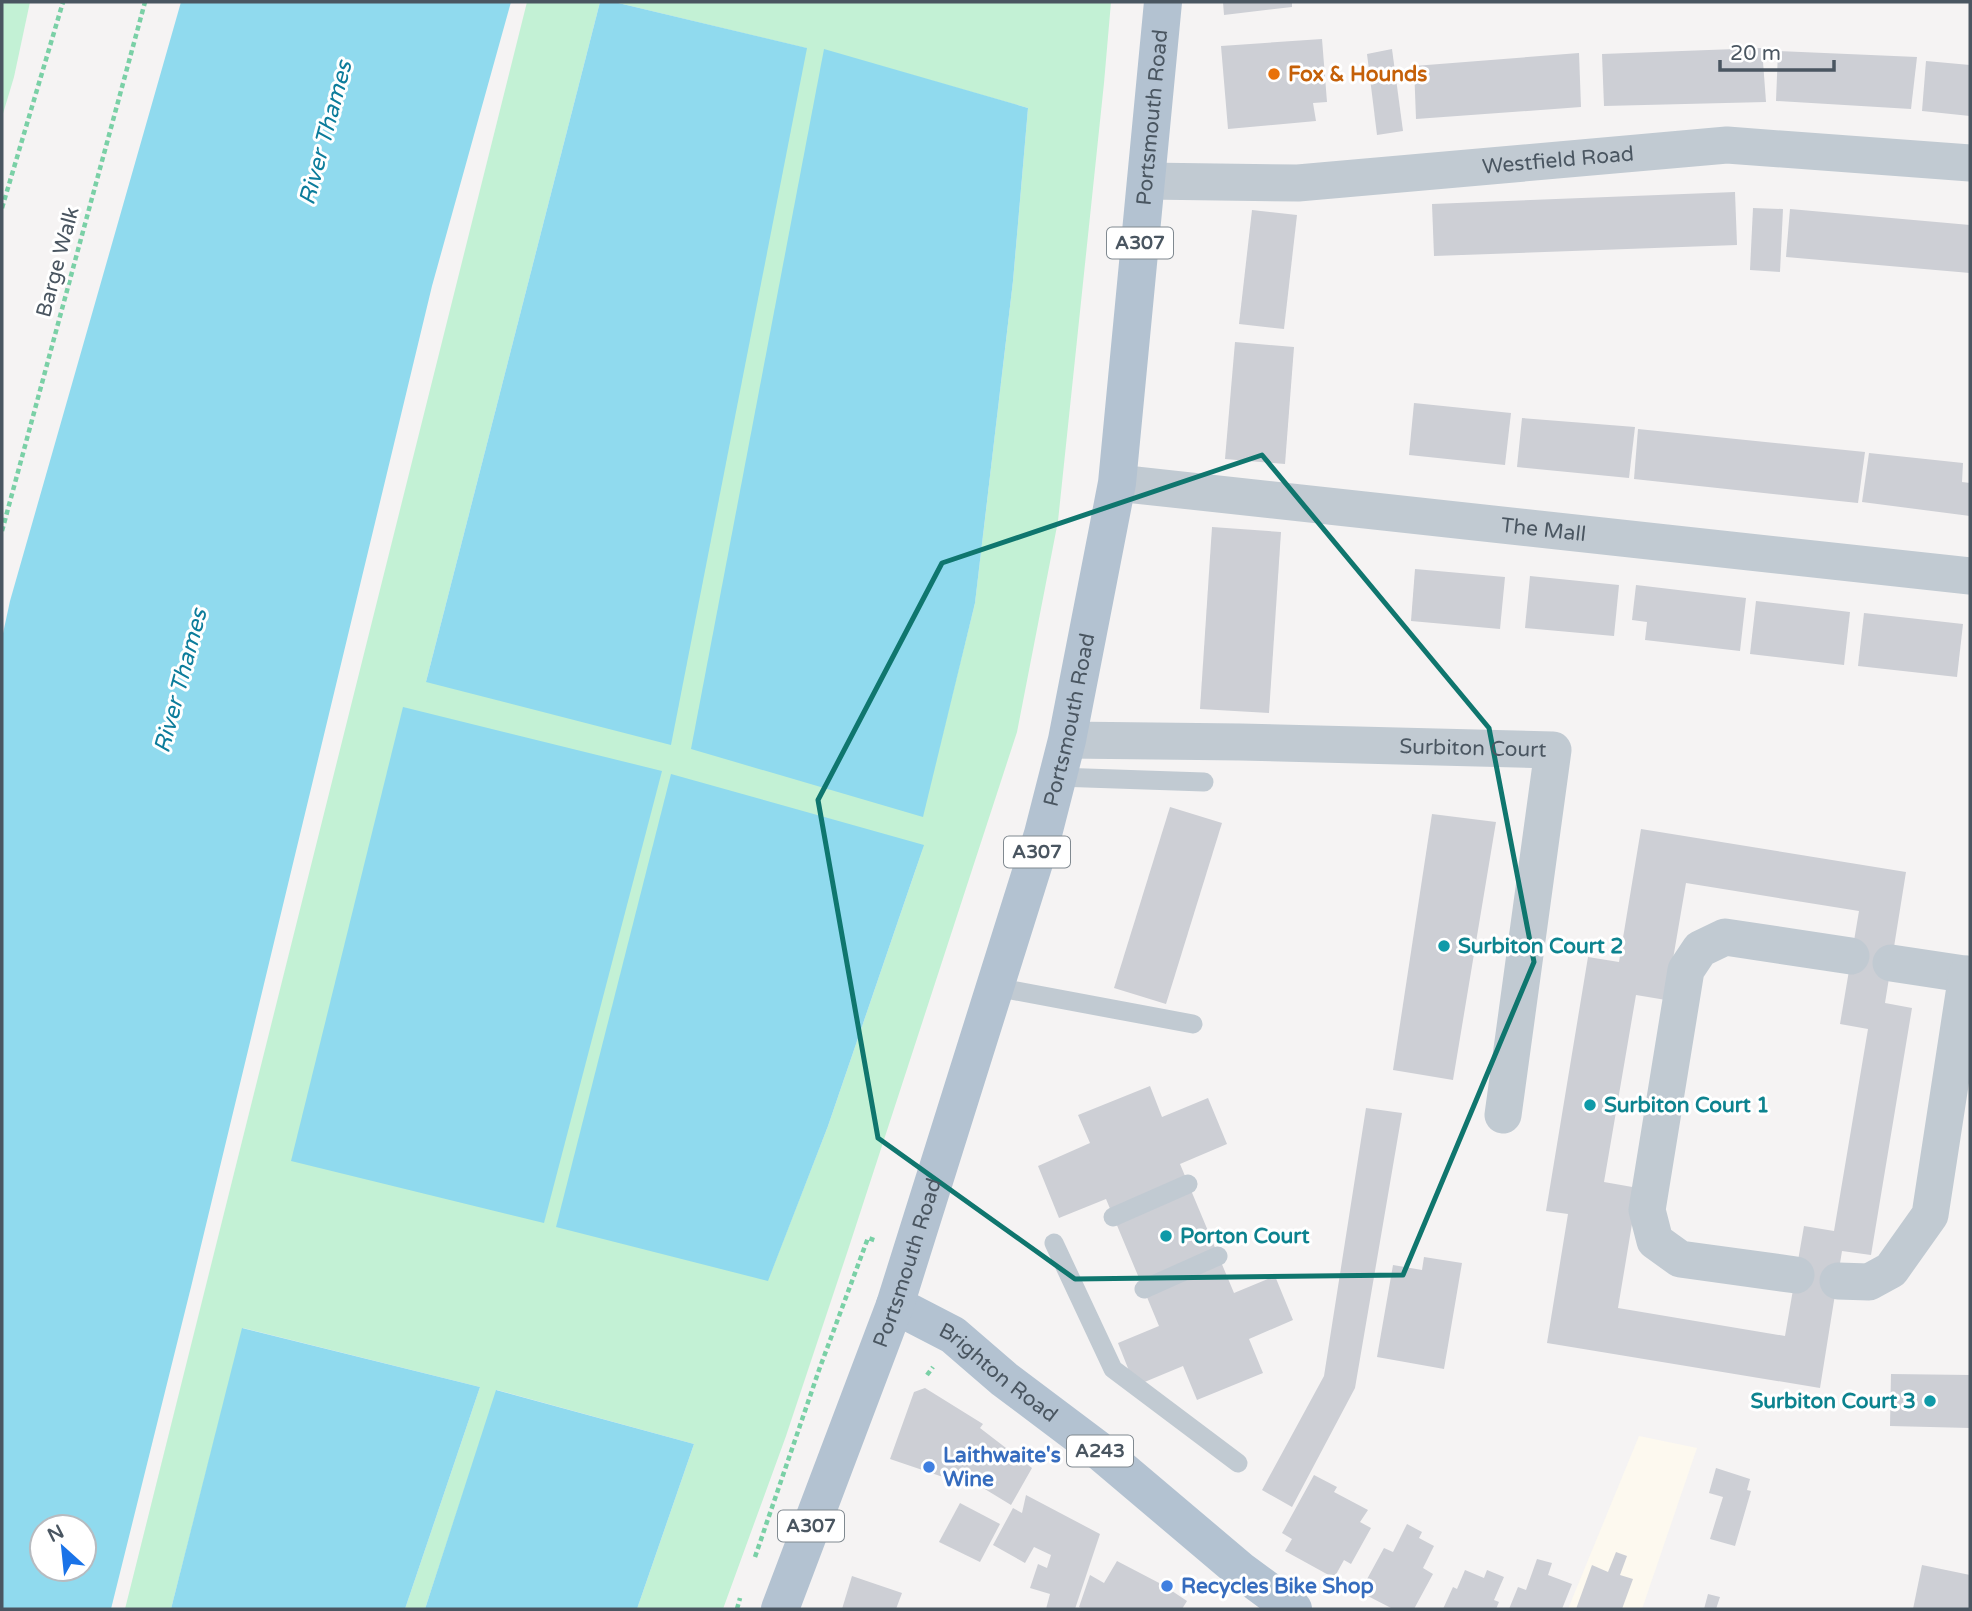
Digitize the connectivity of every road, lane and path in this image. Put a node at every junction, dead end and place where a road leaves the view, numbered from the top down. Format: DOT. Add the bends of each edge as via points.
graph roads {
  1 [pos="62,2"];
  2 [pos="145,2"];
  3 [pos="1163,2"];
  4 [pos="1970,163"];
  5 [pos="1146,181"];
  6 [pos="2,208"];
  7 [pos="1117,483"];
  8 [pos="2,531"];
  9 [pos="1970,576"];
  10 [pos="1067,740"];
  11 [pos="1057,776"];
  12 [pos="1204,782"];
  13 [pos="1851,956"];
  14 [pos="1891,963"];
  15 [pos="1968,975"];
  16 [pos="995,986"];
  17 [pos="1194,1024"];
  18 [pos="1503,1115"];
  19 [pos="1188,1184"];
  20 [pos="1114,1217"];
  21 [pos="868,1238"];
  22 [pos="1054,1243"];
  23 [pos="1219,1256"];
  24 [pos="1796,1275"];
  25 [pos="1838,1281"];
  26 [pos="1143,1289"];
  27 [pos="894,1305"];
  28 [pos="1238,1463"];
  29 [pos="755,1558"];
  30 [pos="741,1596"];
  31 [pos="1288,1607"];
  32 [pos="737,1609"];
  33 [pos="780,1609"];
  1 -- 6 [label="path"];
  2 -- 8 [label="path, Barge Walk"];
  3 -- 5 [label="main road, Portsmouth Road / A307"];
  4 -- 5 [label="street, Westfield Road" via="1727,145 1298,183"];
  5 -- 7 [label="main road, Portsmouth Road / A307"];
  7 -- 9 [label="street, The Mall"];
  7 -- 10 [label="main road, Portsmouth Road / A307"];
  10 -- 11 [label="main road, Portsmouth Road / A307"];
  10 -- 18 [label="street, Surbiton Court" via="1553,750"];
  11 -- 12 [label="lane"];
  11 -- 16 [label="main road, Portsmouth Road / A307"];
  13 -- 24 [label="street" via="1725,937 1700,949 1686,970 1647,1210 1656,1241 1680,1259"];
  14 -- 15 [label="street"];
  15 -- 25 [label="street" via="1930,1215 1891,1270 1869,1282"];
  16 -- 17 [label="lane"];
  16 -- 27 [label="main road, Portsmouth Road / A307"];
  19 -- 20 [label="lane"];
  21 -- 29 [label="path, Portsmouth Road"];
  22 -- 28 [label="lane" via="1112,1369"];
  23 -- 26 [label="lane"];
  27 -- 31 [label="main road, Brighton Road / A243" via="953,1335"];
  27 -- 33 [label="main road, Portsmouth Road / A307"];
  30 -- 32 [label="path"];
}
